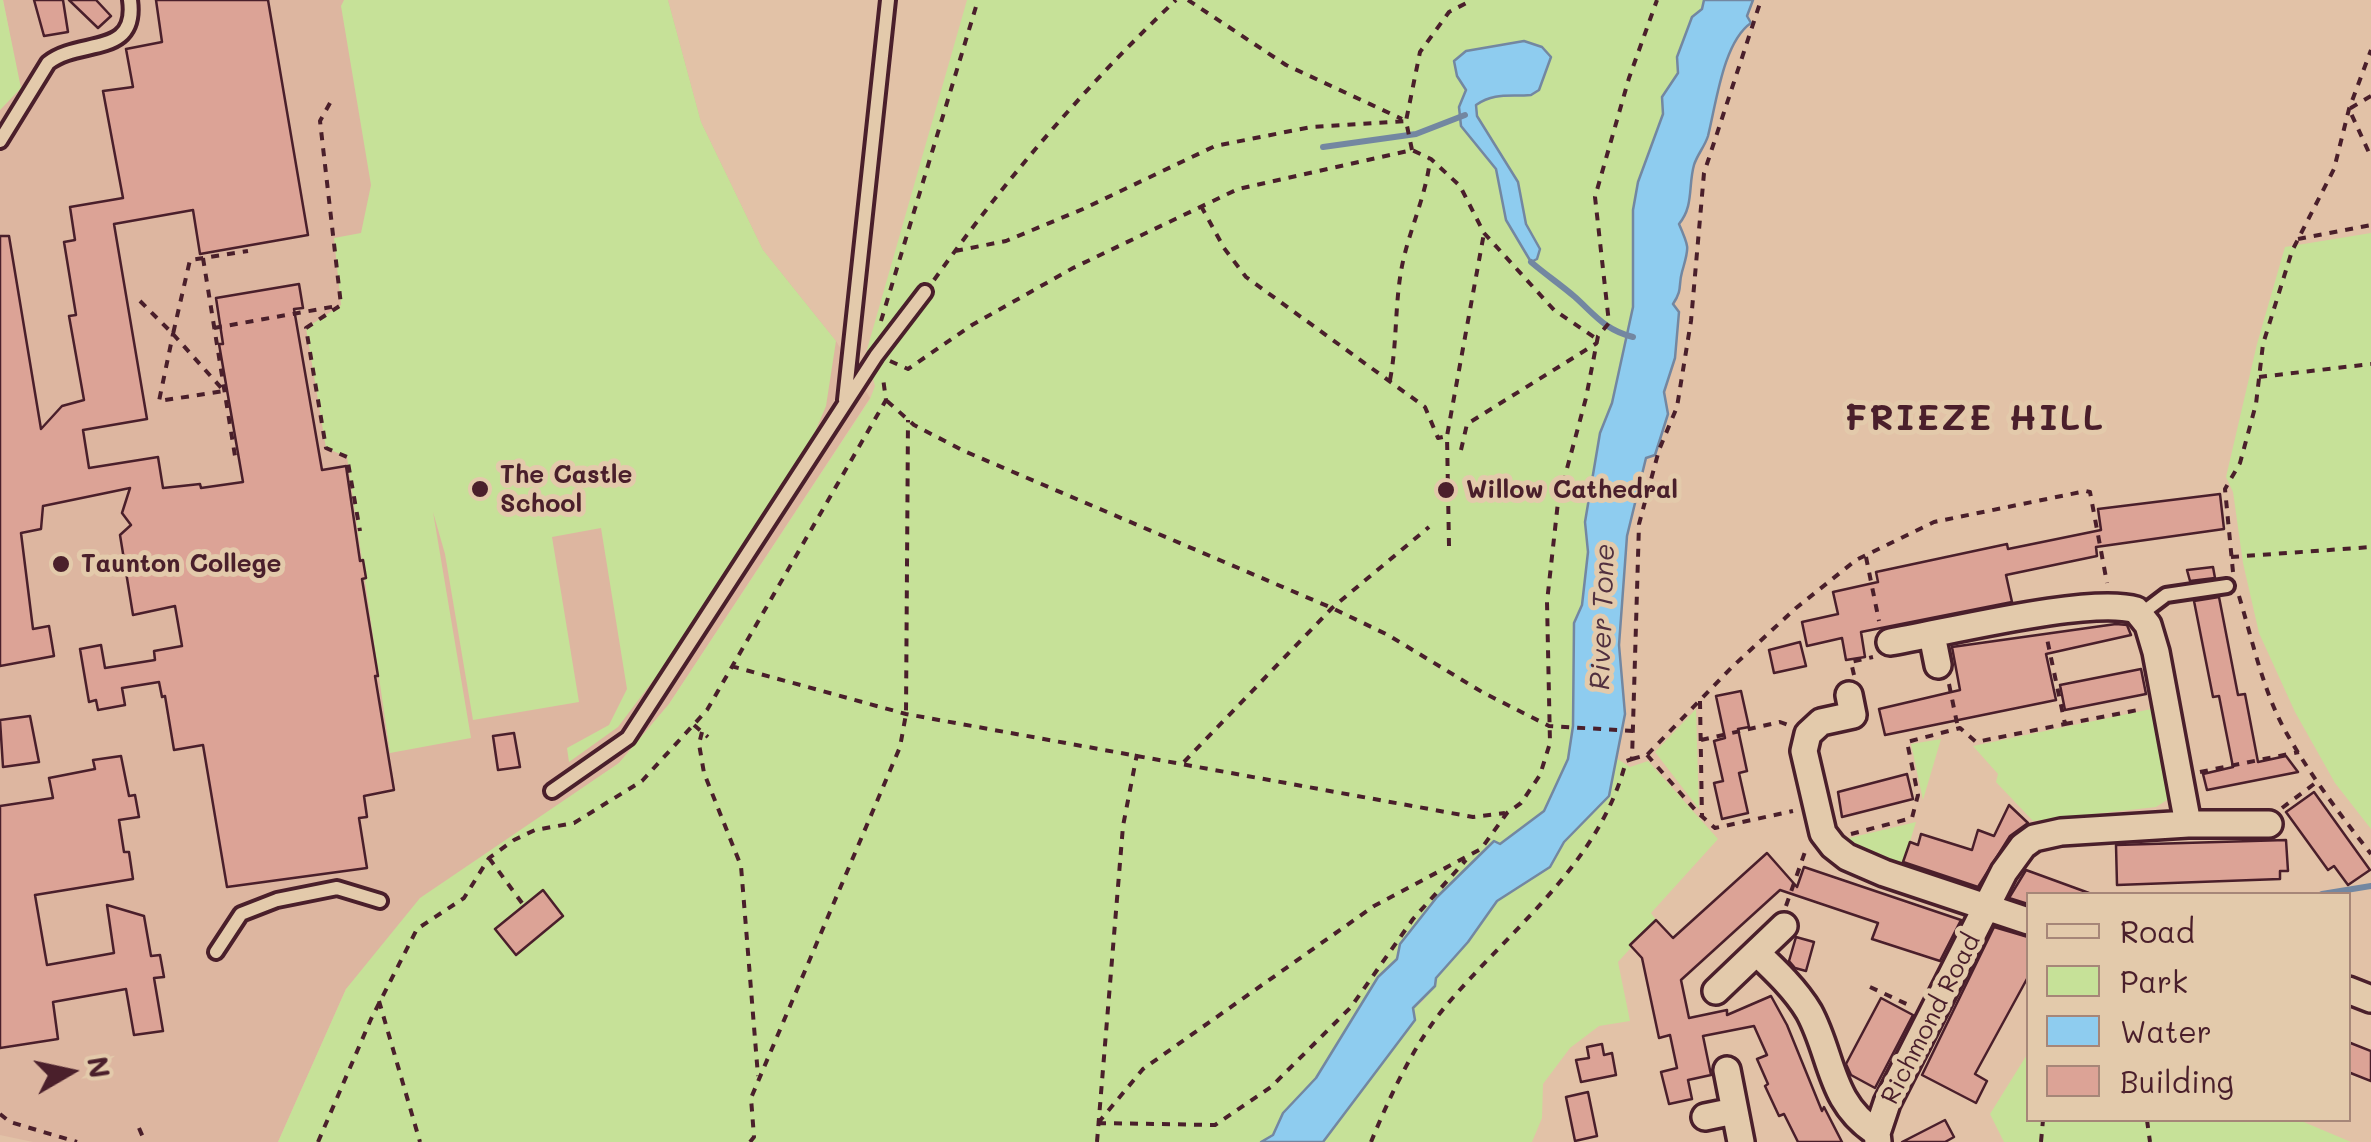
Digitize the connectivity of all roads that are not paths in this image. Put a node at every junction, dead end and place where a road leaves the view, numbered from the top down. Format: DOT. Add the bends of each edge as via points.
graph roads {
  1 [pos="130,0"];
  2 [pos="888,0"];
  3 [pos="0,141"];
  4 [pos="926,292"];
  5 [pos="843,408"];
  6 [pos="2227,586"];
  7 [pos="2142,614"];
  8 [pos="1932,635"];
  9 [pos="1890,642"];
  10 [pos="1938,665"];
  11 [pos="1853,714"];
  12 [pos="552,790"];
  13 [pos="2188,824"];
  14 [pos="2269,824"];
  15 [pos="380,901"];
  16 [pos="1988,906"];
  17 [pos="2026,920"];
  18 [pos="1784,926"];
  19 [pos="216,952"];
  20 [pos="1757,952"];
  21 [pos="1716,992"];
  22 [pos="1727,1070"];
  23 [pos="1734,1111"];
  24 [pos="1706,1117"];
  25 [pos="1878,1137"];
  26 [pos="1741,1142"];
  1 -- 3 [label="lane" via="128,28 118,41 59,55 48,64"];
  2 -- 5 [label="lane"];
  4 -- 5 [label="lane"];
  5 -- 12 [label="lane" via="628,738"];
  6 -- 7 [label="lane" via="2166,595"];
  7 -- 8 [label="street" via="2114,607"];
  7 -- 13 [label="street"];
  8 -- 9 [label="street"];
  8 -- 10 [label="street"];
  11 -- 16 [label="street" via="1821,722 1804,751 1819,840 1884,873"];
  13 -- 14 [label="street"];
  13 -- 16 [label="street, Richmond Road" via="2034,838 2004,872"];
  15 -- 19 [label="lane" via="337,888 277,900 240,914"];
  16 -- 17 [label="street"];
  16 -- 25 [label="street, Richmond Road" via="1887,1103"];
  18 -- 20 [label="street"];
  20 -- 21 [label="street"];
  20 -- 25 [label="street, Richmond Road" via="1808,1012 1845,1101"];
  22 -- 23 [label="street"];
  23 -- 24 [label="street"];
  23 -- 26 [label="street"];
}
